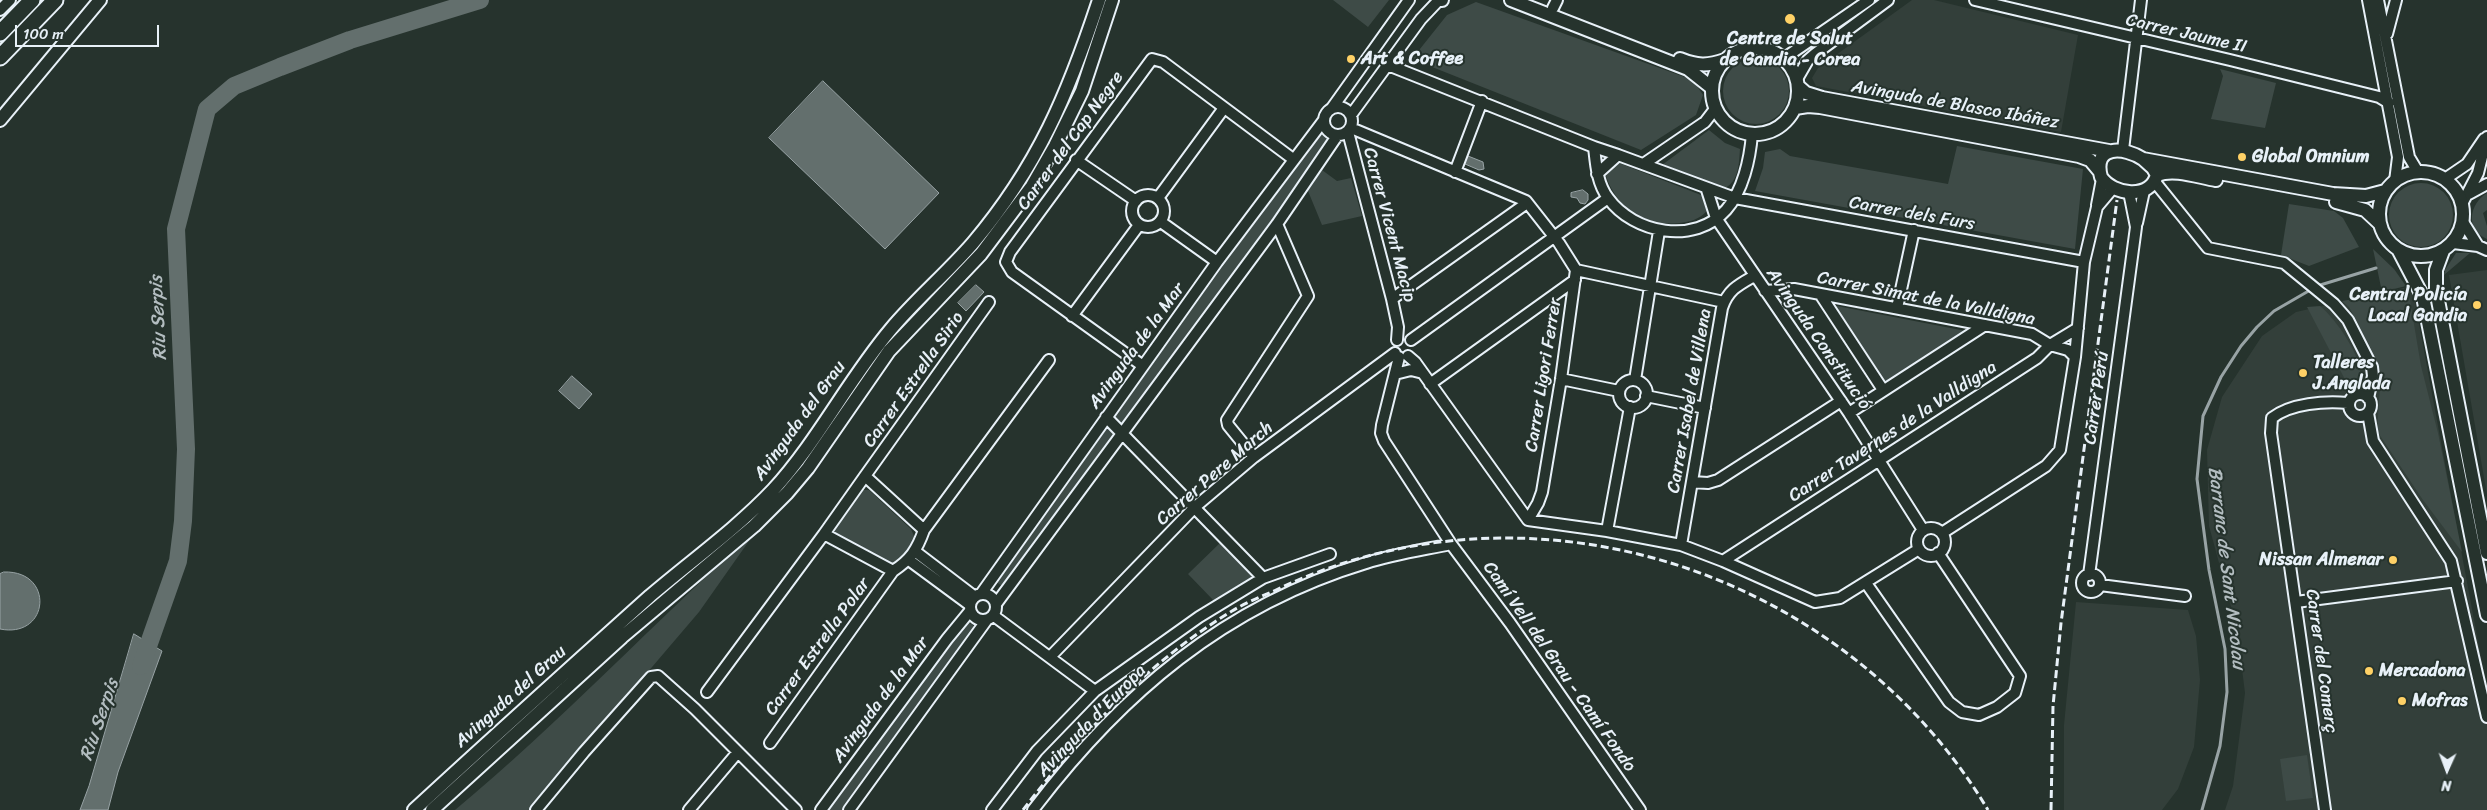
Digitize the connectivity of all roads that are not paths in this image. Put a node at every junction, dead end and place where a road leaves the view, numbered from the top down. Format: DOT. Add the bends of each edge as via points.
graph roads {
  1 [pos="10,0"];
  2 [pos="32,0"];
  3 [pos="55,0"];
  4 [pos="100,0"];
  5 [pos="1099,0"];
  6 [pos="1112,0"];
  7 [pos="1409,0"];
  8 [pos="1440,0"];
  9 [pos="1511,0"];
  10 [pos="1532,0"];
  11 [pos="1868,0"];
  12 [pos="1888,0"];
  13 [pos="1975,0"];
  14 [pos="2141,0"];
  15 [pos="2360,0"];
  16 [pos="2378,0"];
  17 [pos="2396,0"];
  18 [pos="1555,4"];
  19 [pos="2369,4"];
  20 [pos="0,10"];
  21 [pos="2382,19"];
  22 [pos="0,33"];
  23 [pos="2386,38"];
  24 [pos="2137,40"];
  25 [pos="0,57"];
  26 [pos="1784,58"];
  27 [pos="1725,60"];
  28 [pos="1388,65"];
  29 [pos="1797,82"];
  30 [pos="1712,88"];
  31 [pos="1482,101"];
  32 [pos="2389,103"];
  33 [pos="1224,108"];
  34 [pos="1332,108"];
  35 [pos="1795,108"];
  36 [pos="1715,109"];
  37 [pos="1351,115"];
  38 [pos="0,120"];
  39 [pos="1324,120"];
  40 [pos="1349,130"];
  41 [pos="1752,134"];
  42 [pos="2487,135"];
  43 [pos="1337,136"];
  44 [pos="1594,147"];
  45 [pos="2123,150"];
  46 [pos="2109,151"];
  47 [pos="1618,155"];
  48 [pos="1292,159"];
  49 [pos="2143,159"];
  50 [pos="1076,160"];
  51 [pos="1645,163"];
  52 [pos="1455,172"];
  53 [pos="2418,172"];
  54 [pos="1597,174"];
  55 [pos="2101,176"];
  56 [pos="2156,179"];
  57 [pos="2444,179"];
  58 [pos="2395,181"];
  59 [pos="2487,184"];
  60 [pos="2113,188"];
  61 [pos="1707,190"];
  62 [pos="2144,191"];
  63 [pos="2385,191"];
  64 [pos="2128,192"];
  65 [pos="1158,198"];
  66 [pos="1608,198"];
  67 [pos="1735,198"];
  68 [pos="2466,199"];
  69 [pos="1136,201"];
  70 [pos="1527,203"];
  71 [pos="2097,207"];
  72 [pos="1716,218"];
  73 [pos="1161,222"];
  74 [pos="2463,222"];
  75 [pos="2379,223"];
  76 [pos="1277,224"];
  77 [pos="1139,225"];
  78 [pos="2136,227"];
  79 [pos="1914,230"];
  80 [pos="1659,231"];
  81 [pos="1554,237"];
  82 [pos="2448,247"];
  83 [pos="2483,248"];
  84 [pos="2399,251"];
  85 [pos="1217,262"];
  86 [pos="2084,262"];
  87 [pos="1576,275"];
  88 [pos="1754,276"];
  89 [pos="1650,285"];
  90 [pos="1765,291"];
  91 [pos="1820,294"];
  92 [pos="1392,299"];
  93 [pos="989,302"];
  94 [pos="1724,302"];
  95 [pos="1897,308"];
  96 [pos="1072,316"];
  97 [pos="1985,325"];
  98 [pos="2078,328"];
  99 [pos="1404,339"];
  100 [pos="2050,346"];
  101 [pos="1406,356"];
  102 [pos="2075,358"];
  103 [pos="1049,360"];
  104 [pos="1143,366"];
  105 [pos="1395,373"];
  106 [pos="1422,373"];
  107 [pos="1561,379"];
  108 [pos="1635,380"];
  109 [pos="1430,384"];
  110 [pos="1883,390"];
  111 [pos="1619,391"];
  112 [pos="1646,396"];
  113 [pos="2368,398"];
  114 [pos="1841,401"];
  115 [pos="2348,402"];
  116 [pos="1630,408"];
  117 [pos="1706,408"];
  118 [pos="1849,413"];
  119 [pos="2368,413"];
  120 [pos="1106,417"];
  121 [pos="1124,434"];
  122 [pos="1254,457"];
  123 [pos="1880,460"];
  124 [pos="865,476"];
  125 [pos="1692,482"];
  126 [pos="1195,507"];
  127 [pos="1528,520"];
  128 [pos="924,530"];
  129 [pos="1924,530"];
  130 [pos="1608,532"];
  131 [pos="1942,533"];
  132 [pos="824,534"];
  133 [pos="1451,544"];
  134 [pos="1681,546"];
  135 [pos="1919,548"];
  136 [pos="1938,553"];
  137 [pos="2487,553"];
  138 [pos="1330,554"];
  139 [pos="912,556"];
  140 [pos="1723,561"];
  141 [pos="893,571"];
  142 [pos="2089,575"];
  143 [pos="1264,578"];
  144 [pos="2457,581"];
  145 [pos="1866,583"];
  146 [pos="2100,585"];
  147 [pos="2186,596"];
  148 [pos="974,602"];
  149 [pos="2296,602"];
  150 [pos="996,604"];
  151 [pos="2487,615"];
  152 [pos="989,618"];
  153 [pos="1050,657"];
  154 [pos="1095,691"];
  155 [pos="707,692"];
  156 [pos="2487,717"];
  157 [pos="770,743"];
  158 [pos="738,752"];
  159 [pos="414,810"];
  160 [pos="432,810"];
  161 [pos="536,810"];
  162 [pos="689,810"];
  163 [pos="796,810"];
  164 [pos="821,810"];
  165 [pos="849,810"];
  166 [pos="992,810"];
  167 [pos="1033,810"];
  168 [pos="1640,810"];
  169 [pos="2325,810"];
  1 -- 20 [label="street"];
  2 -- 22 [label="highway"];
  3 -- 25 [label="highway"];
  4 -- 38 [label="main road"];
  5 -- 159 [label="main road, Avinguda del Grau" via="1064,98 1012,192 971,245 872,353 788,472 757,506 565,672"];
  6 -- 160 [label="main road, Avinguda del Grau" via="1082,90 1032,186 981,254 889,351 808,468 754,526 622,637"];
  7 -- 34 [label="street"];
  8 -- 28 [label="street" via="1421,18"];
  9 -- 30 [label="main road" via="1688,69"];
  10 -- 18 [label="main road"];
  11 -- 26 [label="street"];
  12 -- 29 [label="street" via="1808,60"];
  13 -- 24 [label="street, Carrer Jaume II"];
  14 -- 24 [label="street"];
  15 -- 19 [label="street"];
  16 -- 21 [label="street"];
  17 -- 23 [label="street"];
  18 -- 27 [label="main road" via="1691,64 1708,66"];
  19 -- 21 [label="street"];
  19 -- 32 [label="street"];
  21 -- 23 [label="street"];
  23 -- 53 [label="street" via="2409,157"];
  24 -- 32 [label="street, Carrer Jaume II" via="2230,60"];
  24 -- 45 [label="street"];
  26 -- 27 [label="main road" via="1770,50 1756,48 1734,53"];
  26 -- 29 [label="main road"];
  27 -- 30 [label="main road" via="1718,68"];
  28 -- 31 [label="street"];
  28 -- 37 [label="street"];
  29 -- 35 [label="main road"];
  29 -- 46 [label="main road, Avinguda de Blasco Ibáñez" via="1806,93 1822,98"];
  30 -- 36 [label="main road"];
  31 -- 44 [label="street"];
  31 -- 52 [label="street"];
  32 -- 58 [label="street" via="2398,157"];
  33 -- 48 [label="street"];
  33 -- 50 [label="street, Carrer del Cap Negre" via="1162,62 1152,59"];
  33 -- 65 [label="street"];
  34 -- 37 [label="street" via="1341,107"];
  34 -- 39 [label="street"];
  35 -- 41 [label="main road" via="1778,128"];
  35 -- 55 [label="main road, Avinguda de Blasco Ibáñez" via="1820,107 2079,156 2090,160"];
  36 -- 41 [label="main road" via="1730,126"];
  36 -- 51 [label="street" via="1705,122"];
  37 -- 40 [label="street"];
  39 -- 43 [label="street" via="1326,129"];
  39 -- 48 [label="street, Avinguda de la Mar"];
  40 -- 43 [label="street"];
  40 -- 52 [label="street"];
  40 -- 92 [label="street, Carrer Vicent Macip"];
  41 -- 67 [label="street" via="1744,174"];
  42 -- 57 [label="street" via="2466,164"];
  42 -- 68 [label="street" via="2478,173"];
  43 -- 76 [label="street"];
  44 -- 47 [label="street, Carrer dels Furs"];
  44 -- 54 [label="street"];
  45 -- 46 [label="main road"];
  45 -- 49 [label="main road"];
  46 -- 55 [label="main road" via="2101,160"];
  47 -- 51 [label="street, Carrer dels Furs"];
  47 -- 54 [label="street"];
  48 -- 85 [label="street, Avinguda de la Mar"];
  49 -- 56 [label="main road" via="2153,168"];
  49 -- 63 [label="main road" via="2333,194 2366,196"];
  50 -- 69 [label="street"];
  50 -- 96 [label="street, Carrer del Cap Negre" via="1006,262 1009,269"];
  51 -- 61 [label="street, Carrer dels Furs"];
  52 -- 70 [label="street"];
  53 -- 57 [label="main road"];
  53 -- 58 [label="main road"];
  54 -- 66 [label="street"];
  55 -- 60 [label="main road"];
  55 -- 71 [label="street"];
  56 -- 62 [label="main road"];
  56 -- 75 [label="main road" via="2164,172 2342,203 2365,210"];
  56 -- 113 [label="street" via="2208,248 2284,264 2334,304 2348,320 2372,367"];
  57 -- 68 [label="main road"];
  58 -- 63 [label="main road"];
  59 -- 68 [label="street"];
  60 -- 64 [label="main road"];
  60 -- 71 [label="street"];
  61 -- 67 [label="street, Carrer dels Furs"];
  61 -- 72 [label="street, Avinguda Constitució"];
  62 -- 64 [label="main road"];
  62 -- 78 [label="street, Carrer Perú"];
  63 -- 75 [label="main road" via="2378,212"];
  64 -- 78 [label="street, Carrer Perú"];
  65 -- 69 [label="street" via="1146,195"];
  65 -- 73 [label="street" via="1165,212"];
  66 -- 80 [label="street" via="1627,217"];
  66 -- 81 [label="street"];
  67 -- 72 [label="street"];
  67 -- 79 [label="street, Carrer dels Furs"];
  68 -- 74 [label="main road"];
  69 -- 77 [label="street" via="1133,216"];
  70 -- 81 [label="street"];
  70 -- 92 [label="street"];
  71 -- 86 [label="street"];
  72 -- 80 [label="street" via="1690,229"];
  72 -- 88 [label="street, Avinguda Constitució"];
  73 -- 77 [label="street" via="1151,228"];
  73 -- 85 [label="street"];
  74 -- 82 [label="main road"];
  74 -- 83 [label="street"];
  75 -- 84 [label="main road" via="2386,239"];
  76 -- 121 [label="street"];
  76 -- 122 [label="street" via="1308,296 1227,420"];
  77 -- 96 [label="street"];
  78 -- 142 [label="street, Carrer Perú"];
  79 -- 86 [label="street, Carrer dels Furs"];
  79 -- 95 [label="street"];
  80 -- 89 [label="street"];
  81 -- 87 [label="street"];
  81 -- 99 [label="street"];
  82 -- 83 [label="street"];
  82 -- 84 [label="main road" via="2434,254 2416,256"];
  82 -- 137 [label="main road" via="2436,270 2436,290"];
  84 -- 151 [label="main road" via="2422,292"];
  85 -- 104 [label="street, Avinguda de la Mar"];
  86 -- 98 [label="street"];
  87 -- 89 [label="street"];
  87 -- 107 [label="street, Carrer Ligori Ferrer"];
  87 -- 109 [label="street"];
  88 -- 90 [label="street, Avinguda Constitució"];
  88 -- 94 [label="street, Carrer Isabel de Villena" via="1735,286"];
  89 -- 94 [label="street"];
  89 -- 108 [label="street"];
  90 -- 91 [label="street, Carrer Simat de la Valldigna" via="1794,289"];
  90 -- 114 [label="street, Avinguda Constitució"];
  91 -- 95 [label="street, Carrer Simat de la Valldigna"];
  91 -- 110 [label="street"];
  92 -- 99 [label="street, Carrer Vicent Macip"];
  93 -- 124 [label="street, Carrer Estrella Sirio"];
  94 -- 117 [label="street, Carrer Isabel de Villena"];
  95 -- 97 [label="street, Carrer Simat de la Valldigna"];
  96 -- 104 [label="street"];
  97 -- 100 [label="street, Carrer Simat de la Valldigna" via="2032,334"];
  97 -- 110 [label="street"];
  98 -- 100 [label="street, Carrer Tavernes de la Valldigna"];
  98 -- 102 [label="street"];
  99 -- 101 [label="street"];
  99 -- 101 [label="street" via="1393,346"];
  100 -- 102 [label="street, Carrer Simat de la Valldigna" via="2068,350"];
  100 -- 123 [label="street, Carrer Tavernes de la Valldigna" via="2037,358"];
  101 -- 105 [label="street"];
  101 -- 106 [label="street"];
  101 -- 122 [label="street, Carrer Pere March"];
  102 -- 131 [label="street" via="2063,439 2054,459"];
  103 -- 128 [label="street"];
  104 -- 120 [label="street, Avinguda de la Mar"];
  105 -- 106 [label="street" via="1411,370"];
  105 -- 133 [label="street, Camí Vell del Grau - Camí Fondo" via="1381,429 1384,441"];
  106 -- 109 [label="street"];
  107 -- 111 [label="street"];
  107 -- 127 [label="street, Carrer Ligori Ferrer" via="1542,492"];
  108 -- 111 [label="street" via="1625,381"];
  108 -- 112 [label="street" via="1644,385"];
  109 -- 127 [label="street"];
  110 -- 118 [label="street"];
  111 -- 116 [label="street" via="1621,402"];
  112 -- 116 [label="street" via="1639,406"];
  112 -- 117 [label="street"];
  113 -- 115 [label="street" via="2359,394"];
  113 -- 119 [label="street" via="2371,404"];
  114 -- 118 [label="street, Avinguda Constitució"];
  114 -- 125 [label="street" via="1718,480"];
  115 -- 119 [label="street" via="2354,415 2361,417"];
  115 -- 149 [label="street, Carrer del Comerç" via="2332,401 2282,410 2272,418 2271,433"];
  116 -- 130 [label="street"];
  117 -- 125 [label="street, Carrer Isabel de Villena"];
  118 -- 123 [label="street, Avinguda Constitució"];
  119 -- 144 [label="street" via="2373,441 2445,551"];
  120 -- 121 [label="street"];
  120 -- 148 [label="street, Avinguda de la Mar"];
  121 -- 126 [label="street"];
  121 -- 150 [label="street"];
  122 -- 126 [label="street, Carrer Pere March"];
  123 -- 129 [label="street, Avinguda Constitució"];
  123 -- 140 [label="street, Carrer Tavernes de la Valldigna"];
  124 -- 128 [label="street"];
  124 -- 132 [label="street"];
  125 -- 134 [label="street, Carrer Isabel de Villena"];
  126 -- 143 [label="street"];
  126 -- 153 [label="street, Carrer Pere March"];
  127 -- 130 [label="street"];
  128 -- 139 [label="street"];
  129 -- 131 [label="street" via="1931,528"];
  129 -- 135 [label="street" via="1918,536"];
  130 -- 134 [label="street"];
  131 -- 136 [label="street" via="1944,546"];
  132 -- 141 [label="street, Carrer Estrella Polar"];
  132 -- 155 [label="street"];
  133 -- 167 [label="street, Avinguda d'Europa" via="1368,562 1309,584 1244,614 1202,640 1169,665 1099,731"];
  133 -- 168 [label="street, Camí Vell del Grau - Camí Fondo"];
  134 -- 140 [label="street"];
  135 -- 136 [label="street" via="1925,555"];
  135 -- 145 [label="street"];
  136 -- 145 [label="street" via="2020,676 2015,693 1979,715 1962,712 1949,702"];
  138 -- 143 [label="street"];
  139 -- 141 [label="street, Carrer Estrella Polar"];
  139 -- 148 [label="street"];
  140 -- 145 [label="street" via="1815,602 1840,598"];
  141 -- 157 [label="street, Carrer Estrella Polar"];
  142 -- 146 [label="street" via="2097,577"];
  142 -- 146 [label="street" via="2082,580 2084,589 2094,592"];
  143 -- 154 [label="street" via="1199,617"];
  144 -- 149 [label="street"];
  144 -- 156 [label="street"];
  146 -- 147 [label="street"];
  148 -- 150 [label="street" via="990,596"];
  148 -- 152 [label="street" via="979,620"];
  148 -- 164 [label="street, Avinguda de la Mar"];
  149 -- 169 [label="street, Carrer del Comerç"];
  150 -- 152 [label="street"];
  152 -- 153 [label="street"];
  152 -- 165 [label="street"];
  153 -- 154 [label="street"];
  154 -- 166 [label="street" via="1037,752"];
  158 -- 161 [label="street" via="662,677 652,677"];
  158 -- 162 [label="street"];
  158 -- 163 [label="street"];
}
